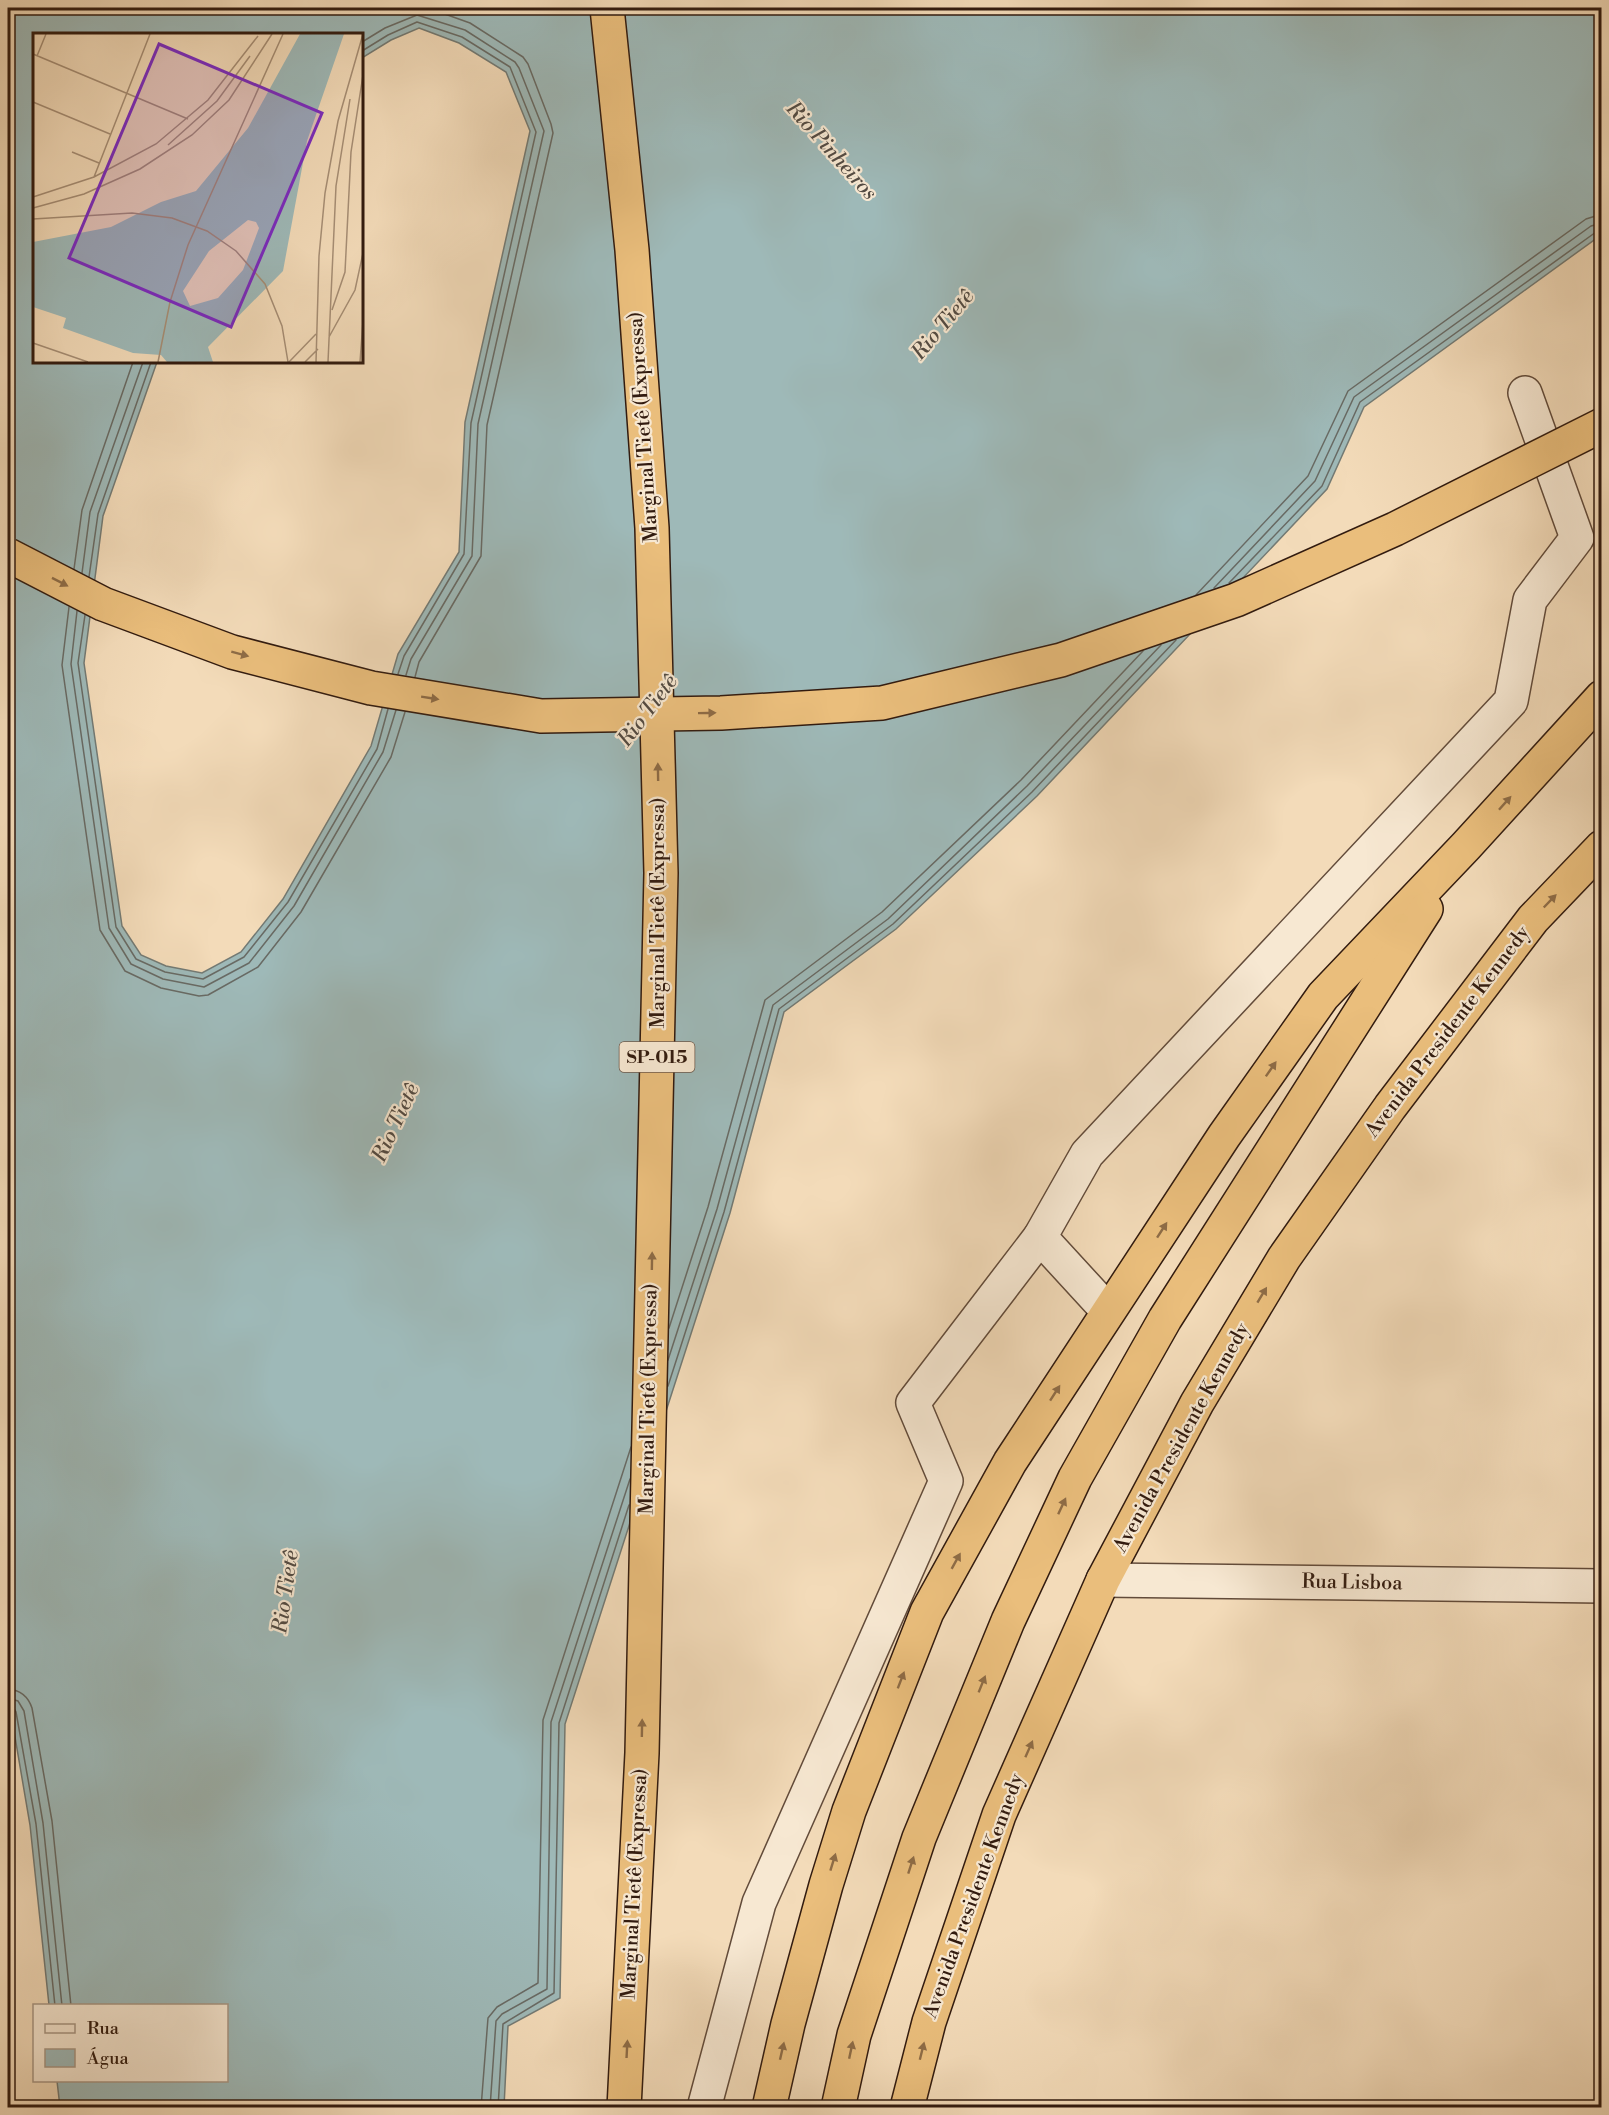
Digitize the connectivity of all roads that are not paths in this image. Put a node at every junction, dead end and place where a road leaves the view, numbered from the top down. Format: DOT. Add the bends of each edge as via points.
graph roads {
  1 [pos="607,8"];
  2 [pos="1525,393"];
  3 [pos="1602,425"];
  4 [pos="8,555"];
  5 [pos="1602,697"];
  6 [pos="1466,846"];
  7 [pos="1602,847"];
  8 [pos="1040,1237"];
  9 [pos="1108,1311"];
  10 [pos="1103,1580"];
  11 [pos="1602,1586"];
  12 [pos="624,2108"];
  13 [pos="704,2108"];
  14 [pos="769,2108"];
  15 [pos="838,2108"];
  16 [pos="907,2108"];
  12 -- 1 [label="highway, Marginal Tietê (Expressa) / SP-015, one-way, bridge" via="642,1753 661,873 652,528 632,250"];
  2 -- 8 [label="street" via="1577,538 1530,600 1511,701 1087,1154"];
  4 -- 3 [label="highway, one-way, bridge" via="103,604 232,652 371,688 541,716 721,713 882,704 1061,660 1236,600 1395,529"];
  6 -- 5 [label="highway, one-way"];
  9 -- 6 [label="highway, one-way" via="1323,996"];
  15 -- 6 [label="highway, one-way" via="854,2035 919,1838 1008,1621 1075,1478 1165,1319"];
  10 -- 7 [label="highway, Avenida Presidente Kennedy, one-way" via="1197,1403 1284,1258 1390,1107 1533,919"];
  8 -- 9 [label="street"];
  8 -- 13 [label="street" via="913,1403 946,1481 759,1903"];
  14 -- 9 [label="highway, one-way" via="788,2024 849,1811 927,1612 1010,1462"];
  10 -- 11 [label="street, Rua Lisboa"];
  16 -- 10 [label="highway, Avenida Presidente Kennedy, one-way" via="929,2022 999,1815"];
}
